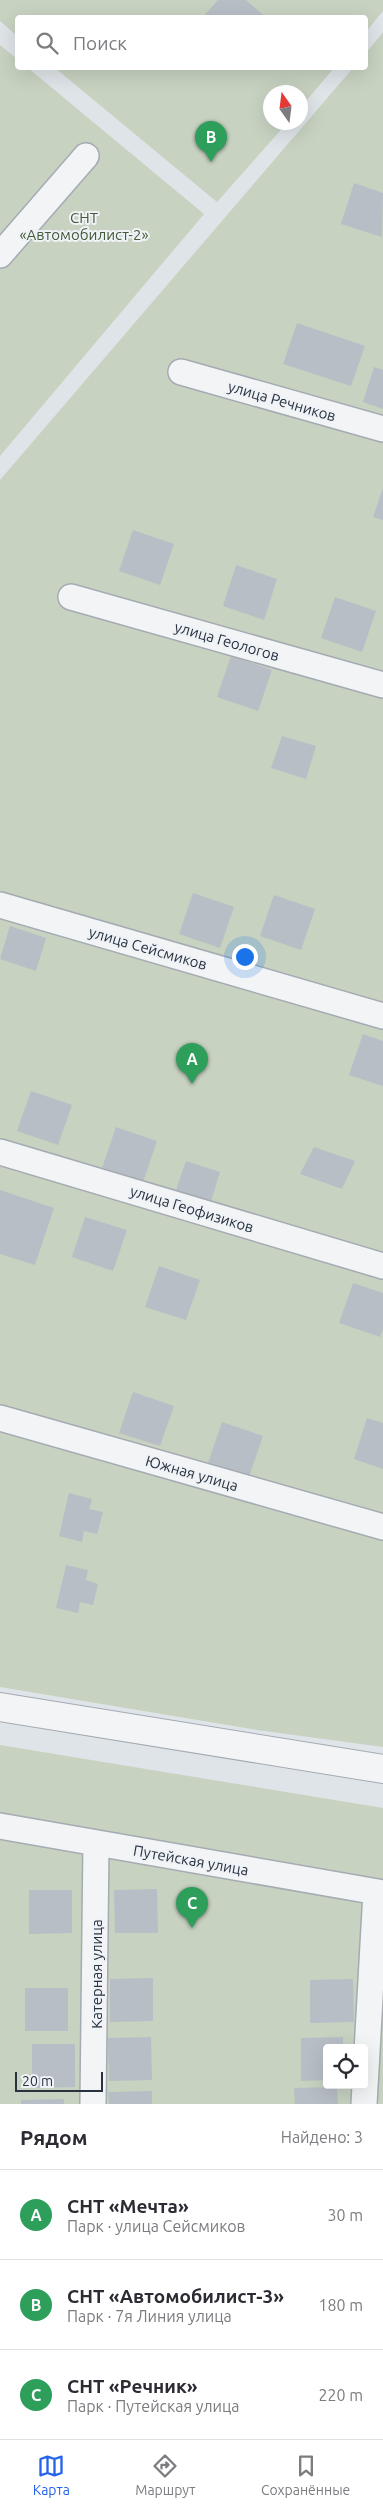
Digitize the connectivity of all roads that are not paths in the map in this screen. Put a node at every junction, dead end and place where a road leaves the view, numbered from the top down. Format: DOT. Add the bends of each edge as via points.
graph roads {
  1 [pos="86,156"];
  2 [pos="0,255"];
  3 [pos="181,372"];
  4 [pos="383,429"];
  5 [pos="72,597"];
  6 [pos="383,685"];
  7 [pos="0,906"];
  8 [pos="383,1016"];
  9 [pos="0,1152"];
  10 [pos="383,1266"];
  11 [pos="0,1418"];
  12 [pos="383,1527"];
  13 [pos="0,1707"];
  14 [pos="383,1769"];
  15 [pos="0,1826"];
  16 [pos="96,1843"];
  17 [pos="380,1893"];
  18 [pos="93,2104"];
  19 [pos="364,2104"];
  1 -- 2 [label="street"];
  3 -- 4 [label="street, улица Речников"];
  5 -- 6 [label="street, улица Геологов"];
  7 -- 8 [label="street, улица Сейсмиков"];
  9 -- 10 [label="street, улица Геофизиков"];
  11 -- 12 [label="street, Южная улица"];
  13 -- 14 [label="street"];
  15 -- 16 [label="street, Путейская улица"];
  16 -- 17 [label="street, Путейская улица"];
  16 -- 18 [label="street, Катерная улица"];
  17 -- 19 [label="street"];
}
